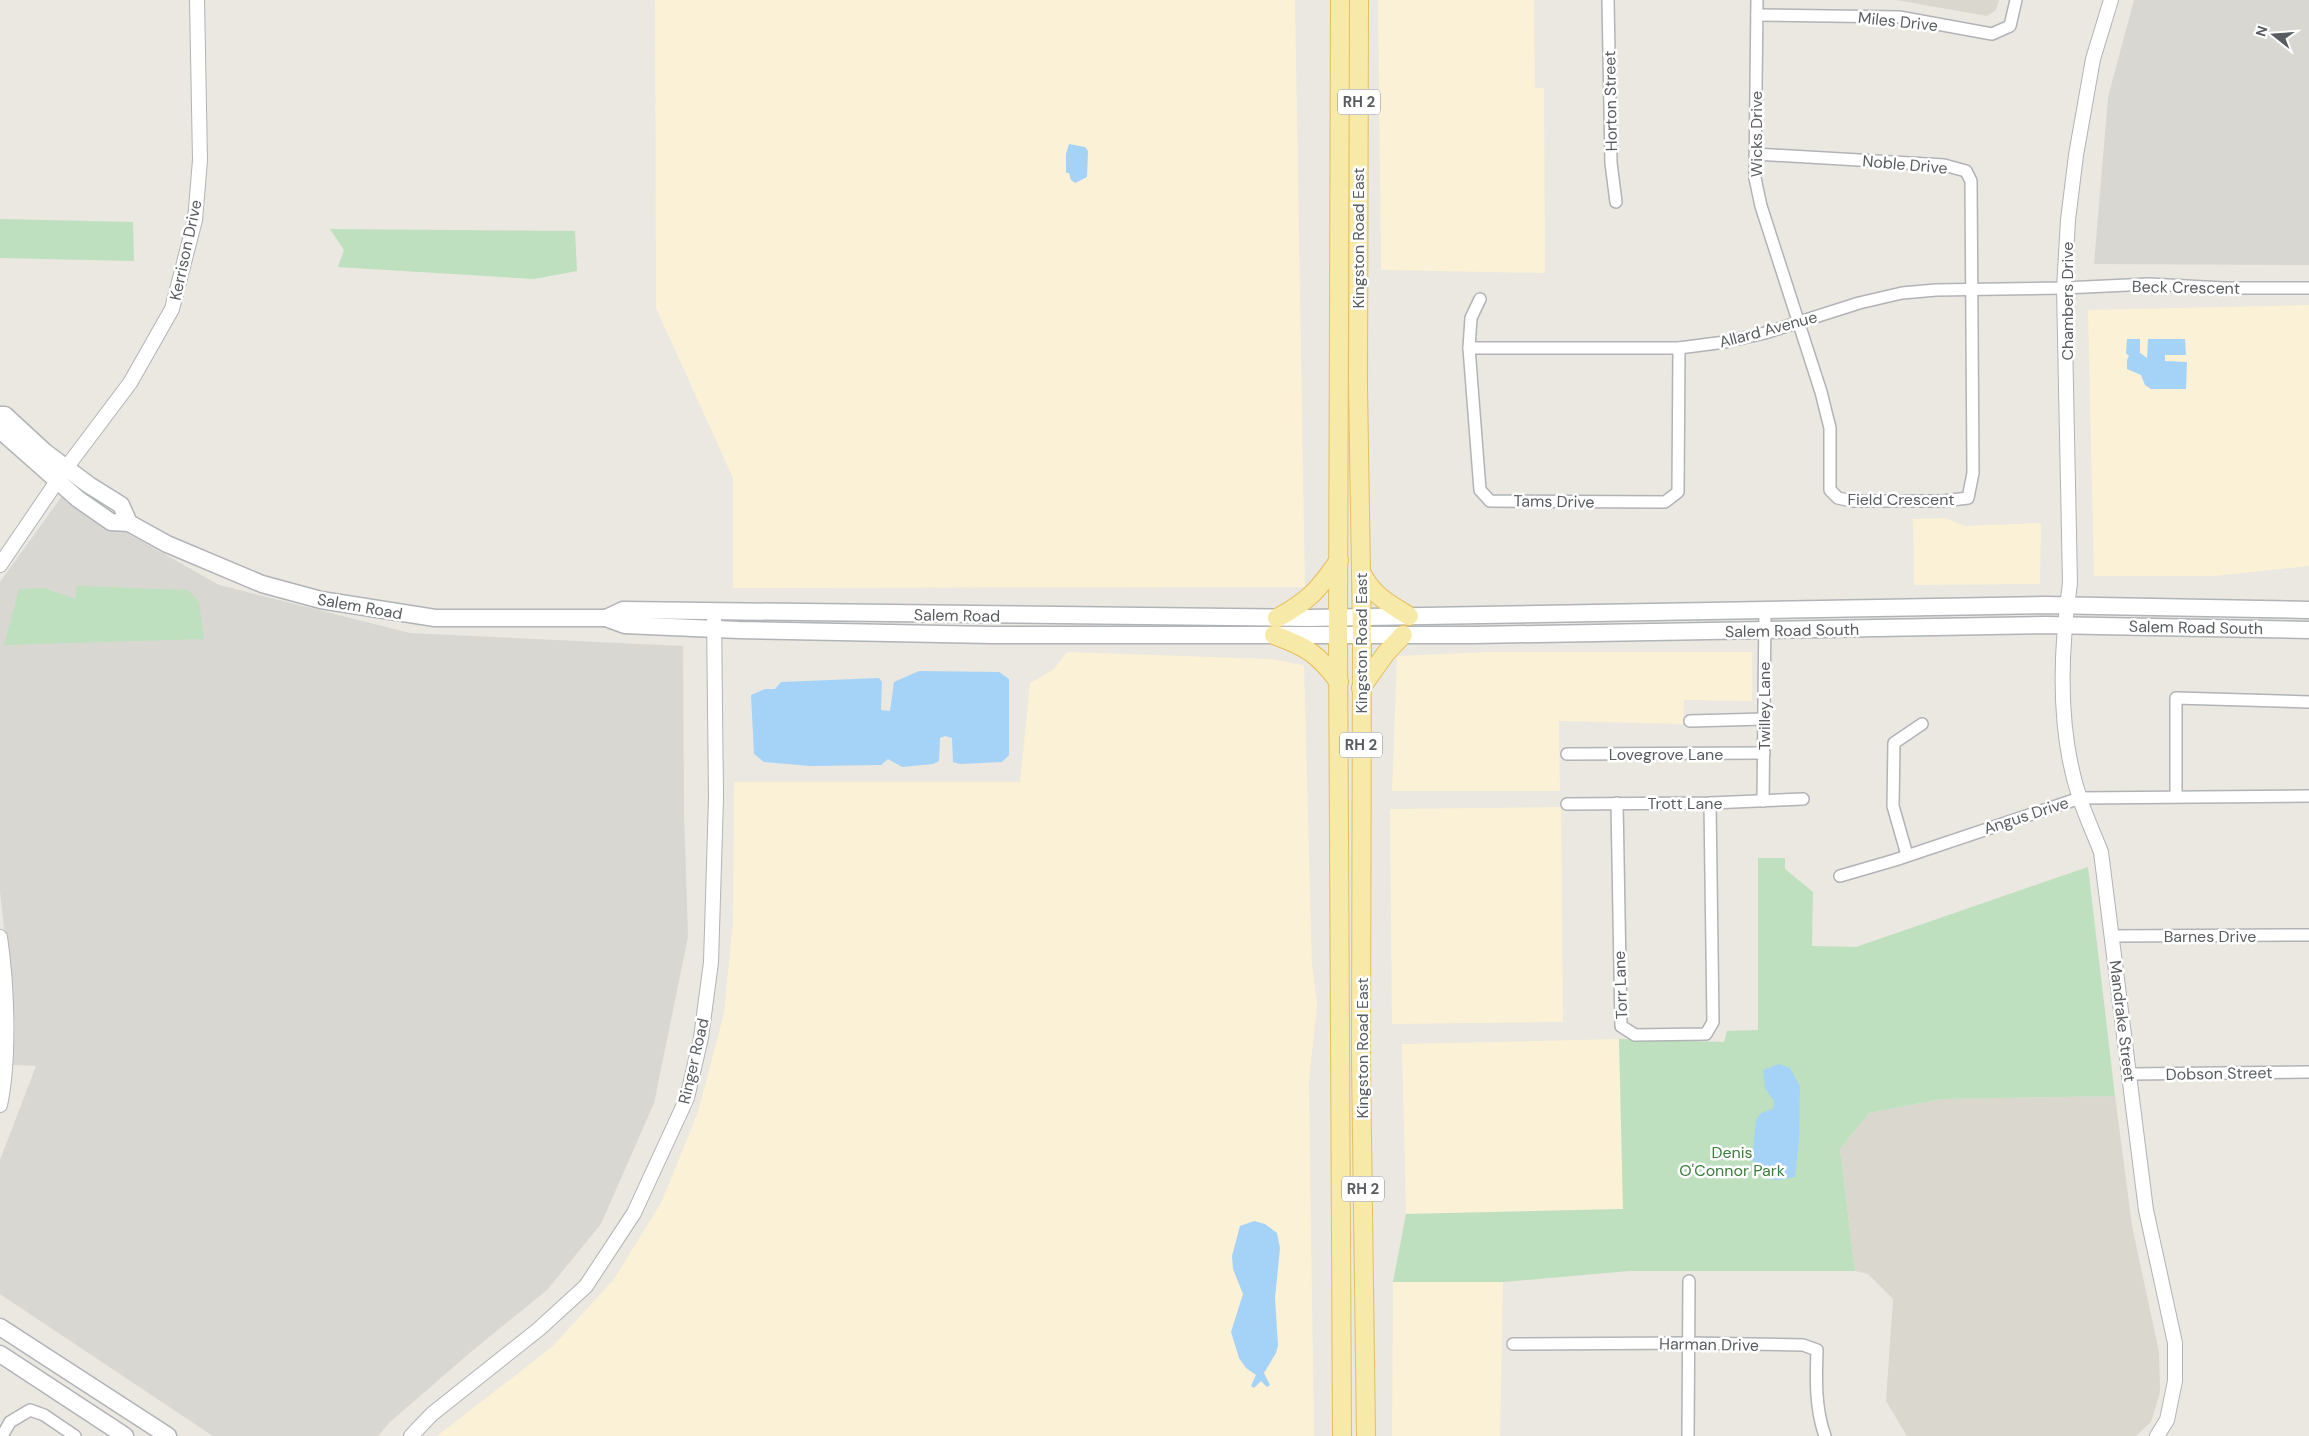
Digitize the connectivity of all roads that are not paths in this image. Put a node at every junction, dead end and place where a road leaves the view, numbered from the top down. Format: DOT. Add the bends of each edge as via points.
graph roads {
  1 [pos="197,0"];
  2 [pos="1340,0"];
  3 [pos="1359,0"];
  4 [pos="1608,0"];
  5 [pos="1757,0"];
  6 [pos="2016,0"];
  7 [pos="2111,0"];
  8 [pos="1757,15"];
  9 [pos="1755,154"];
  10 [pos="1616,202"];
  11 [pos="1971,288"];
  12 [pos="2064,288"];
  13 [pos="2309,288"];
  14 [pos="1480,299"];
  15 [pos="1798,322"];
  16 [pos="1469,348"];
  17 [pos="1679,348"];
  18 [pos="0,415"];
  19 [pos="0,430"];
  20 [pos="62,474"];
  21 [pos="1340,560"];
  22 [pos="0,565"];
  23 [pos="1361,571"];
  24 [pos="2067,606"];
  25 [pos="2309,610"];
  26 [pos="1765,611"];
  27 [pos="714,612"];
  28 [pos="1409,616"];
  29 [pos="1338,617"];
  30 [pos="606,618"];
  31 [pos="1309,618"];
  32 [pos="1361,618"];
  33 [pos="2065,625"];
  34 [pos="1275,627"];
  35 [pos="713,629"];
  36 [pos="2309,630"];
  37 [pos="1765,631"];
  38 [pos="1338,635"];
  39 [pos="1362,635"];
  40 [pos="1403,635"];
  41 [pos="1339,682"];
  42 [pos="1361,688"];
  43 [pos="2309,702"];
  44 [pos="1764,719"];
  45 [pos="1690,721"];
  46 [pos="1922,724"];
  47 [pos="1764,753"];
  48 [pos="1567,754"];
  49 [pos="2176,796"];
  50 [pos="2309,796"];
  51 [pos="2080,798"];
  52 [pos="1803,799"];
  53 [pos="1763,801"];
  54 [pos="1617,803"];
  55 [pos="1710,803"];
  56 [pos="1567,804"];
  57 [pos="1907,856"];
  58 [pos="1840,876"];
  59 [pos="2309,935"];
  60 [pos="2112,936"];
  61 [pos="0,937"];
  62 [pos="2309,1072"];
  63 [pos="2130,1074"];
  64 [pos="0,1104"];
  65 [pos="1689,1281"];
  66 [pos="0,1327"];
  67 [pos="1689,1343"];
  68 [pos="1513,1344"];
  69 [pos="0,1354"];
  70 [pos="2,1436"];
  71 [pos="75,1436"];
  72 [pos="125,1436"];
  73 [pos="168,1436"];
  74 [pos="411,1436"];
  75 [pos="1342,1436"];
  76 [pos="1366,1436"];
  77 [pos="1688,1436"];
  78 [pos="1825,1436"];
  79 [pos="2158,1436"];
  1 -- 20 [label="street, Kerrison Drive" via="200,160 194,220 172,309 130,383"];
  2 -- 21 [label="main road, Kingston Road East / RH 2"];
  3 -- 23 [label="main road, Kingston Road East / RH 2"];
  4 -- 10 [label="street, Horton Street" via="1611,163"];
  5 -- 8 [label="street, Wicks Drive"];
  6 -- 8 [label="street, Miles Drive" via="2010,26 1992,34 1898,18"];
  7 -- 12 [label="street, Chambers Drive" via="2093,59 2076,155"];
  8 -- 9 [label="street, Wicks Drive"];
  9 -- 11 [label="street, Noble Drive" via="1944,165 1966,171 1971,181"];
  9 -- 15 [label="street, Wicks Drive" via="1755,178 1761,206"];
  11 -- 12 [label="street, Allard Avenue"];
  11 -- 15 [label="street, Allard Avenue" via="1902,293"];
  11 -- 15 [label="street, Field Crescent" via="1973,473 1968,498 1852,501 1838,498 1830,490 1830,428"];
  12 -- 13 [label="street, Beck Crescent" via="2149,284"];
  12 -- 24 [label="street, Chambers Drive" via="2070,573"];
  14 -- 16 [label="street, Tams Drive" via="1471,318"];
  15 -- 17 [label="street, Allard Avenue" via="1725,342"];
  16 -- 17 [label="street, Allard Avenue"];
  16 -- 17 [label="street, Tams Drive" via="1480,490 1490,501 1665,502 1678,492"];
  18 -- 20 [label="main road, Salem Road" via="5,415 45,452"];
  19 -- 20 [label="main road, Salem Road"];
  20 -- 22 [label="street, Kerrison Drive"];
  20 -- 30 [label="main road, Salem Road" via="78,499 110,522 129,523 221,568 262,584 321,600 435,618"];
  21 -- 29 [label="main road, Kingston Road East / RH 2"];
  21 -- 34 [label="main road" via="1318,590"];
  23 -- 28 [label="main road" via="1368,587"];
  23 -- 32 [label="main road, Kingston Road East / RH 2"];
  24 -- 25 [label="main road, Salem Road South"];
  24 -- 26 [label="main road, Salem Road South"];
  24 -- 33 [label="street, Mandrake Street"];
  26 -- 28 [label="main road, Salem Road South"];
  26 -- 37 [label="street, Twilley Lane"];
  27 -- 30 [label="main road, Salem Road" via="623,610"];
  27 -- 34 [label="main road, Salem Road"];
  27 -- 35 [label="street, Ringer Road"];
  28 -- 32 [label="main road, Salem Road South"];
  29 -- 31 [label="main road, Salem Road South"];
  29 -- 32 [label="main road, Salem Road South"];
  29 -- 38 [label="main road, Kingston Road East / RH 2"];
  30 -- 35 [label="main road, Salem Road" via="625,625"];
  31 -- 34 [label="main road, Salem Road"];
  32 -- 39 [label="main road, Kingston Road East / RH 2"];
  33 -- 36 [label="main road, Salem Road South"];
  33 -- 37 [label="main road, Salem Road South"];
  33 -- 51 [label="street, Mandrake Street" via="2064,722"];
  34 -- 35 [label="main road, Salem Road" via="991,635"];
  34 -- 38 [label="main road, Salem Road South"];
  34 -- 41 [label="main road" via="1323,662"];
  35 -- 74 [label="street, Ringer Road" via="716,798 711,962 702,1038 687,1098 634,1214 586,1286 432,1414"];
  37 -- 40 [label="main road, Salem Road South"];
  37 -- 44 [label="street, Twilley Lane"];
  38 -- 39 [label="main road, Salem Road South"];
  38 -- 41 [label="main road, Kingston Road East / RH 2"];
  39 -- 40 [label="main road, Salem Road South"];
  39 -- 42 [label="main road, Kingston Road East / RH 2"];
  40 -- 42 [label="main road"];
  41 -- 75 [label="main road, Kingston Road East / RH 2"];
  42 -- 76 [label="main road, Kingston Road East / RH 2"];
  43 -- 49 [label="street" via="2176,698"];
  44 -- 45 [label="street"];
  44 -- 47 [label="street, Twilley Lane"];
  46 -- 57 [label="street" via="1894,743 1893,806"];
  47 -- 48 [label="street, Lovegrove Lane"];
  47 -- 53 [label="street, Twilley Lane"];
  49 -- 50 [label="street, Angus Drive"];
  49 -- 51 [label="street, Angus Drive"];
  51 -- 57 [label="street, Angus Drive"];
  51 -- 60 [label="street, Mandrake Street" via="2101,852"];
  52 -- 53 [label="street, Trott Lane"];
  53 -- 55 [label="street, Trott Lane"];
  54 -- 55 [label="street, Trott Lane"];
  54 -- 55 [label="street, Torr Lane" via="1621,1026 1635,1035 1706,1034 1713,1022"];
  54 -- 56 [label="street, Trott Lane"];
  57 -- 58 [label="street, Angus Drive"];
  59 -- 60 [label="street, Barnes Drive"];
  60 -- 63 [label="street, Mandrake Street"];
  61 -- 64 [label="street" via="4,962 5,1039 5,1084"];
  62 -- 63 [label="street, Dobson Street"];
  63 -- 79 [label="street, Mandrake Street" via="2146,1210 2176,1354 2175,1381 2167,1420"];
  65 -- 67 [label="street"];
  66 -- 73 [label="main road"];
  67 -- 68 [label="street, Harman Drive"];
  67 -- 77 [label="street"];
  67 -- 78 [label="street, Harman Drive" via="1803,1345 1818,1350 1818,1418"];
  69 -- 72 [label="main road"];
  70 -- 71 [label="street" via="10,1422 30,1410 44,1415"];
}
